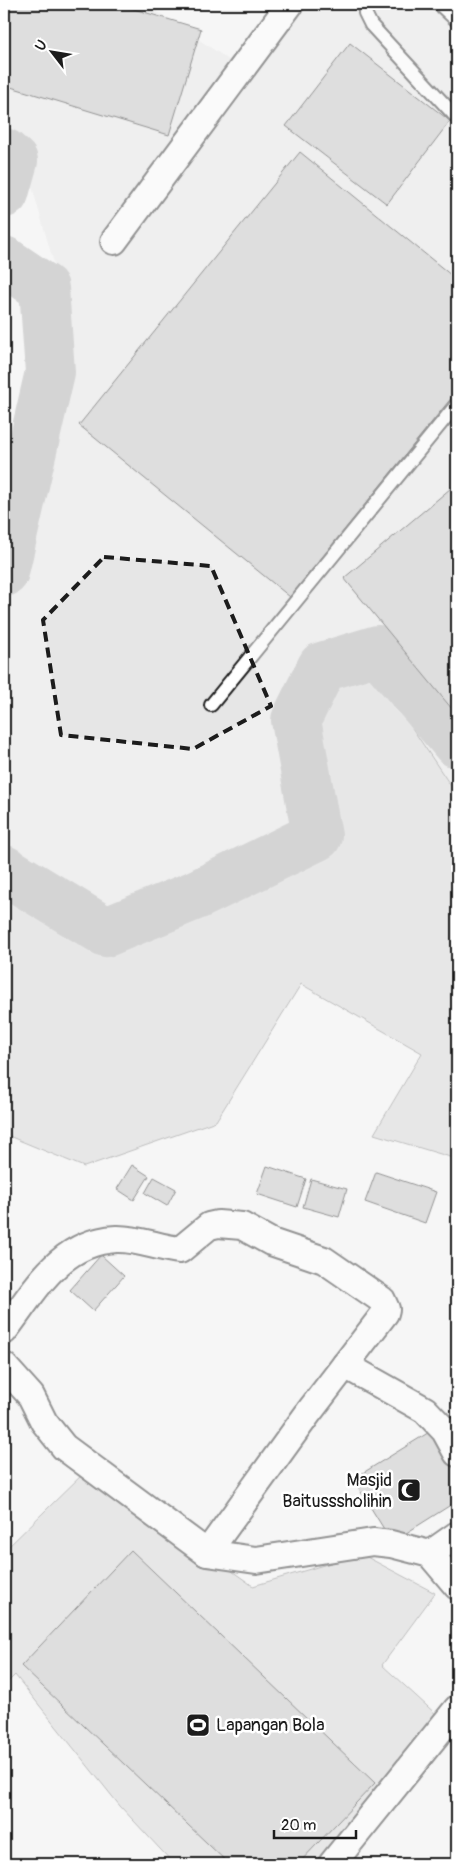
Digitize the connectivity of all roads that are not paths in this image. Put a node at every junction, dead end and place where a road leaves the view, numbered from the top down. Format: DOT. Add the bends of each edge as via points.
graph roads {
  1 [pos="290,4"];
  2 [pos="365,4"];
  3 [pos="439,4"];
  4 [pos="457,21"];
  5 [pos="457,118"];
  6 [pos="114,241"];
  7 [pos="457,404"];
  8 [pos="211,705"];
  9 [pos="4,1330"];
  10 [pos="345,1364"];
  11 [pos="4,1366"];
  12 [pos="457,1453"];
  13 [pos="457,1534"];
  14 [pos="207,1553"];
  15 [pos="430,1554"];
  16 [pos="457,1586"];
  17 [pos="457,1709"];
  18 [pos="332,1864"];
  1 -- 6 [label="street"];
  2 -- 5 [label="lane" via="371,25"];
  3 -- 4 [label="lane"];
  7 -- 8 [label="lane"];
  9 -- 10 [label="street" via="53,1267 72,1251 116,1240 180,1250 208,1226 242,1226 271,1242 324,1260 382,1300 385,1313"];
  10 -- 12 [label="street" via="425,1410 445,1431"];
  10 -- 14 [label="street"];
  11 -- 14 [label="street" via="31,1396 44,1422 64,1447"];
  13 -- 15 [label="street"];
  14 -- 15 [label="street" via="256,1560 373,1542"];
  15 -- 16 [label="street"];
  17 -- 18 [label="street"];
}
